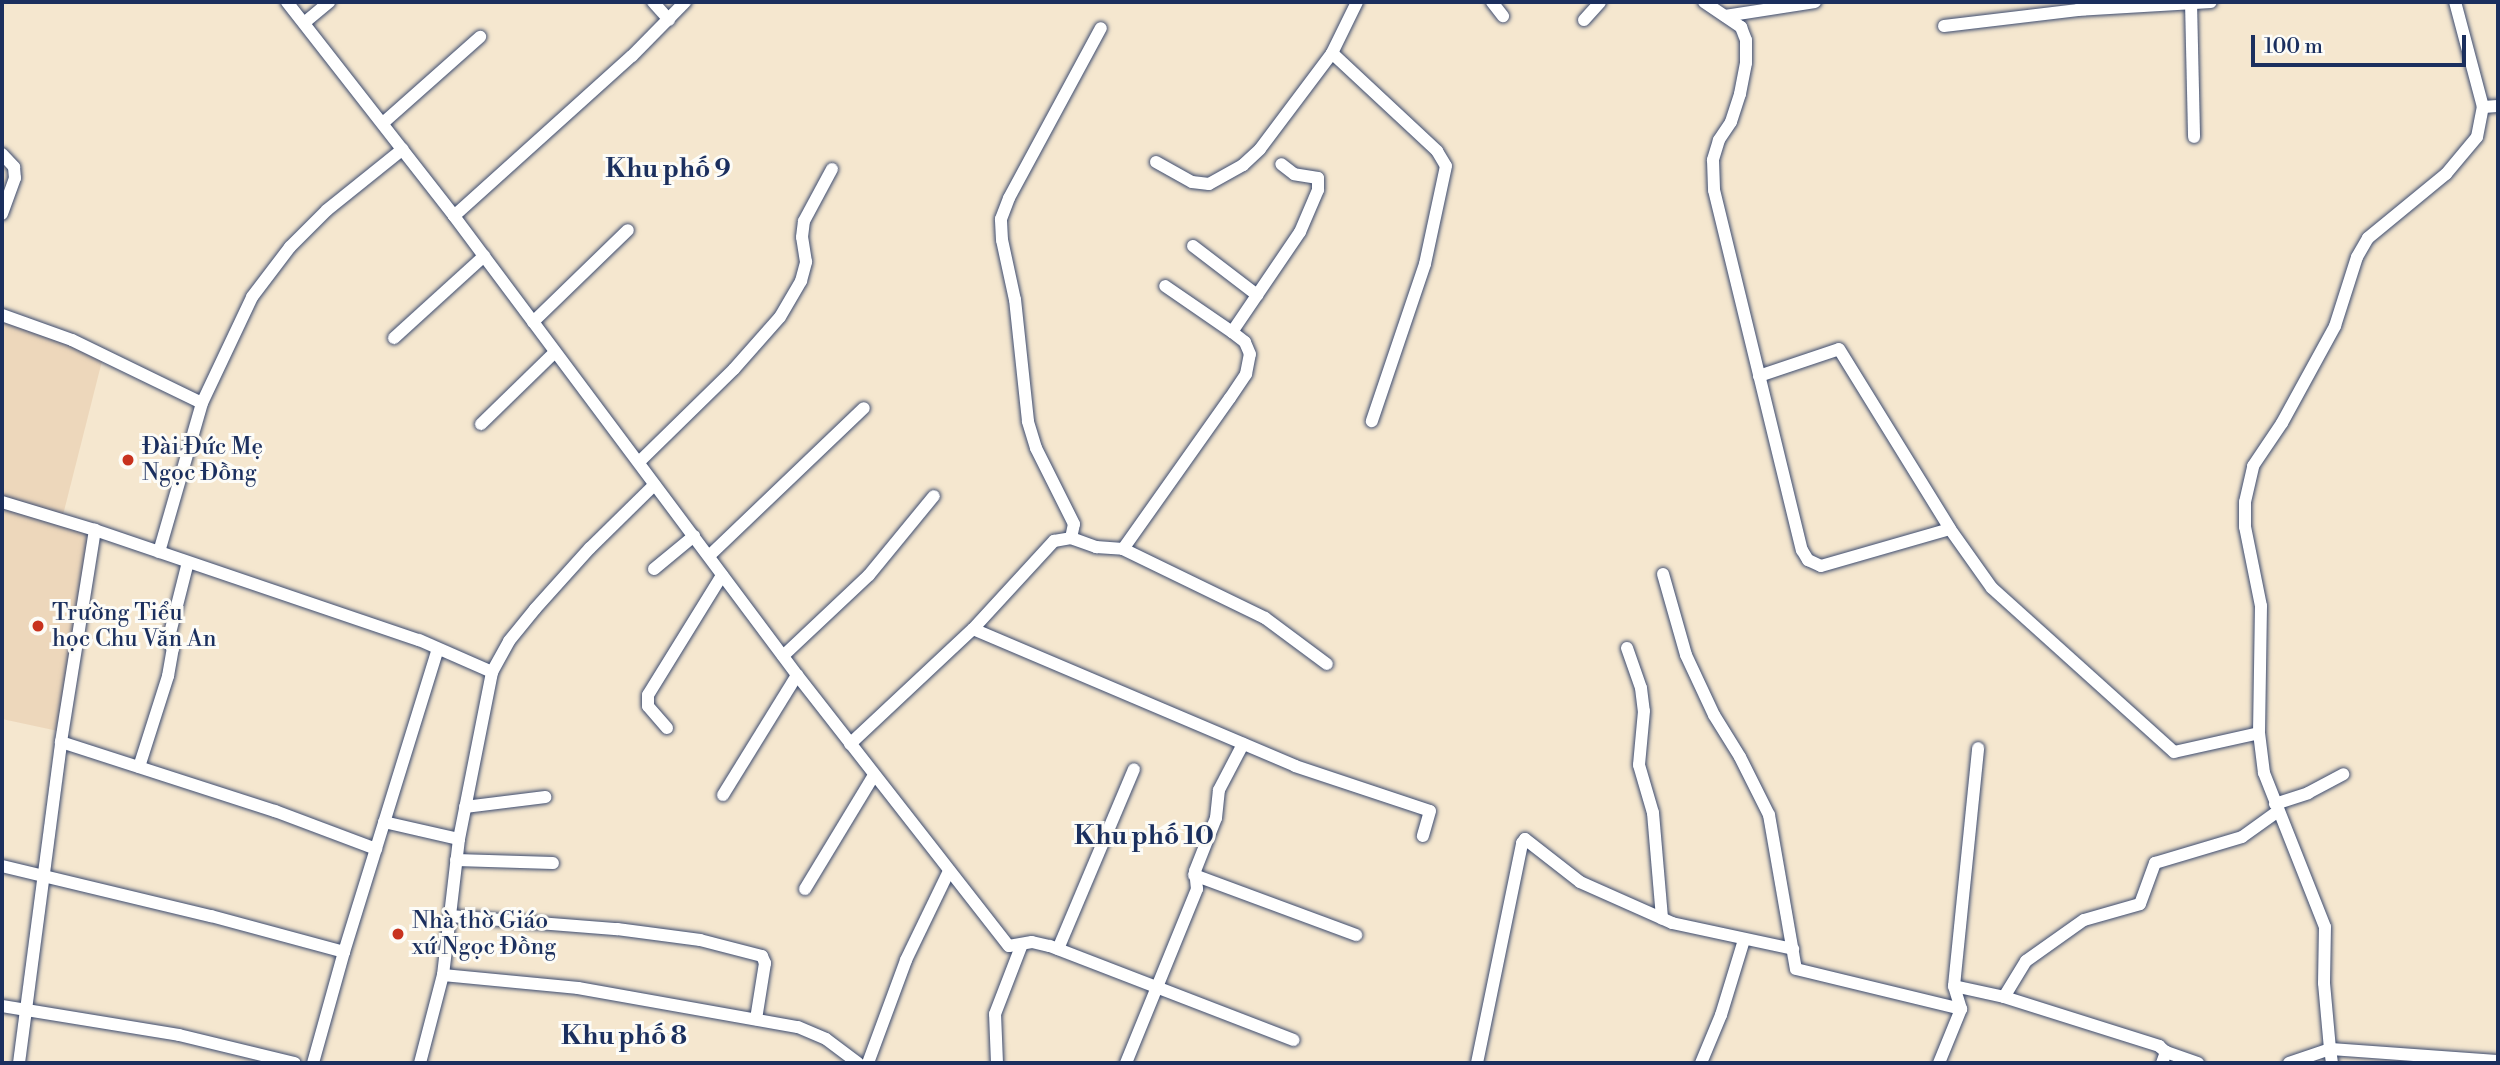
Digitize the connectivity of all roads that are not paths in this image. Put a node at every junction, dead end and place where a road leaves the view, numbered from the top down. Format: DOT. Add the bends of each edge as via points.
graph roads {
  1 [pos="287,2"];
  2 [pos="329,2"];
  3 [pos="653,2"];
  4 [pos="685,2"];
  5 [pos="1357,2"];
  6 [pos="1492,2"];
  7 [pos="1600,2"];
  8 [pos="1704,2"];
  9 [pos="1815,2"];
  10 [pos="2191,2"];
  11 [pos="2211,2"];
  12 [pos="2455,2"];
  13 [pos="1503,16"];
  14 [pos="1725,16"];
  15 [pos="668,20"];
  16 [pos="1584,20"];
  17 [pos="304,23"];
  18 [pos="1944,26"];
  19 [pos="1101,28"];
  20 [pos="480,37"];
  21 [pos="1332,53"];
  22 [pos="2498,106"];
  23 [pos="2483,107"];
  24 [pos="383,122"];
  25 [pos="2194,137"];
  26 [pos="403,149"];
  27 [pos="2,154"];
  28 [pos="1156,162"];
  29 [pos="1281,164"];
  30 [pos="832,169"];
  31 [pos="2,214"];
  32 [pos="454,216"];
  33 [pos="628,230"];
  34 [pos="1193,246"];
  35 [pos="484,256"];
  36 [pos="1165,286"];
  37 [pos="1256,295"];
  38 [pos="2,316"];
  39 [pos="533,322"];
  40 [pos="1232,332"];
  41 [pos="394,338"];
  42 [pos="555,352"];
  43 [pos="1759,376"];
  44 [pos="202,403"];
  45 [pos="864,408"];
  46 [pos="1372,421"];
  47 [pos="481,424"];
  48 [pos="639,462"];
  49 [pos="654,485"];
  50 [pos="934,496"];
  51 [pos="2,502"];
  52 [pos="1950,529"];
  53 [pos="95,530"];
  54 [pos="694,536"];
  55 [pos="1071,538"];
  56 [pos="1123,549"];
  57 [pos="159,552"];
  58 [pos="709,556"];
  59 [pos="188,562"];
  60 [pos="654,569"];
  61 [pos="1663,574"];
  62 [pos="722,575"];
  63 [pos="973,629"];
  64 [pos="1627,648"];
  65 [pos="438,649"];
  66 [pos="783,656"];
  67 [pos="1327,664"];
  68 [pos="492,672"];
  69 [pos="797,675"];
  70 [pos="667,728"];
  71 [pos="2259,733"];
  72 [pos="61,742"];
  73 [pos="850,744"];
  74 [pos="1243,744"];
  75 [pos="1978,748"];
  76 [pos="139,767"];
  77 [pos="1134,769"];
  78 [pos="2343,774"];
  79 [pos="874,775"];
  80 [pos="723,795"];
  81 [pos="545,797"];
  82 [pos="465,807"];
  83 [pos="2277,807"];
  84 [pos="384,822"];
  85 [pos="1423,836"];
  86 [pos="459,839"];
  87 [pos="376,849"];
  88 [pos="456,860"];
  89 [pos="553,863"];
  90 [pos="2,866"];
  91 [pos="949,871"];
  92 [pos="1194,876"];
  93 [pos="42,877"];
  94 [pos="805,889"];
  95 [pos="450,916"];
  96 [pos="1662,919"];
  97 [pos="1356,935"];
  98 [pos="1744,940"];
  99 [pos="1022,944"];
  100 [pos="1793,949"];
  101 [pos="1058,950"];
  102 [pos="344,952"];
  103 [pos="443,975"];
  104 [pos="1954,986"];
  105 [pos="1154,988"];
  106 [pos="2004,997"];
  107 [pos="2,1006"];
  108 [pos="1961,1009"];
  109 [pos="25,1010"];
  110 [pos="756,1019"];
  111 [pos="1294,1040"];
  112 [pos="2330,1049"];
  113 [pos="2164,1057"];
  114 [pos="2498,1060"];
  115 [pos="19,1063"];
  116 [pos="295,1063"];
  117 [pos="313,1063"];
  118 [pos="420,1063"];
  119 [pos="858,1063"];
  120 [pos="868,1063"];
  121 [pos="997,1063"];
  122 [pos="1126,1063"];
  123 [pos="1477,1063"];
  124 [pos="1701,1063"];
  125 [pos="1939,1063"];
  126 [pos="2198,1063"];
  127 [pos="2289,1063"];
  128 [pos="2332,1063"];
  1 -- 17 [label="street"];
  2 -- 17 [label="street"];
  3 -- 15 [label="street"];
  4 -- 15 [label="street"];
  5 -- 21 [label="street"];
  6 -- 13 [label="street"];
  7 -- 16 [label="street"];
  8 -- 14 [label="street"];
  9 -- 14 [label="street"];
  10 -- 11 [label="street"];
  10 -- 18 [label="street"];
  10 -- 25 [label="street"];
  12 -- 23 [label="street"];
  14 -- 43 [label="street" via="1741,27 1746,63 1731,122 1713,160 1714,190"];
  15 -- 32 [label="street"];
  17 -- 24 [label="street"];
  19 -- 55 [label="street" via="1002,219 1028,421 1036,448 1074,524"];
  20 -- 24 [label="street"];
  21 -- 28 [label="street" via="1260,149 1226,177 1209,184 1192,182"];
  21 -- 46 [label="street" via="1437,152 1446,166 1425,264"];
  22 -- 23 [label="street"];
  23 -- 71 [label="street" via="2476,138 2458,162 2368,238 2357,257 2335,326 2253,466 2245,527 2260,606"];
  24 -- 26 [label="street"];
  26 -- 32 [label="street"];
  26 -- 44 [label="street" via="327,210 290,247 252,297"];
  27 -- 31 [label="street" via="14,167 15,178"];
  29 -- 37 [label="street" via="1294,174 1318,178 1318,190 1300,232"];
  30 -- 48 [label="street" via="804,221 802,281 780,317"];
  32 -- 35 [label="street"];
  33 -- 39 [label="street"];
  34 -- 37 [label="street"];
  35 -- 39 [label="street"];
  35 -- 41 [label="street"];
  36 -- 40 [label="street"];
  37 -- 40 [label="street"];
  38 -- 44 [label="street" via="72,340"];
  39 -- 42 [label="street"];
  40 -- 56 [label="street" via="1245,342 1250,354 1246,374"];
  42 -- 47 [label="street"];
  42 -- 48 [label="street"];
  43 -- 52 [label="street" via="1839,349"];
  43 -- 52 [label="street" via="1802,550 1813,565"];
  44 -- 57 [label="street"];
  45 -- 58 [label="street"];
  48 -- 49 [label="street"];
  49 -- 54 [label="street"];
  49 -- 68 [label="street" via="535,609"];
  50 -- 66 [label="street" via="869,575"];
  51 -- 53 [label="street"];
  52 -- 71 [label="street" via="1992,588 2174,752"];
  53 -- 57 [label="street"];
  53 -- 72 [label="street"];
  54 -- 58 [label="street"];
  54 -- 60 [label="street"];
  55 -- 56 [label="street" via="1096,547"];
  55 -- 63 [label="street" via="1055,541"];
  56 -- 67 [label="street" via="1265,618"];
  57 -- 59 [label="street"];
  58 -- 62 [label="street"];
  59 -- 65 [label="street"];
  59 -- 76 [label="street" via="168,641 173,649 168,676"];
  61 -- 100 [label="street" via="1686,655 1769,815"];
  62 -- 66 [label="street"];
  62 -- 70 [label="street" via="648,695 648,706"];
  63 -- 73 [label="street"];
  63 -- 74 [label="street"];
  64 -- 96 [label="street" via="1644,711 1639,765 1653,813"];
  65 -- 68 [label="street"];
  65 -- 84 [label="street"];
  66 -- 69 [label="street"];
  68 -- 82 [label="street"];
  69 -- 73 [label="street"];
  69 -- 80 [label="street"];
  71 -- 83 [label="street" via="2264,773"];
  72 -- 76 [label="street"];
  72 -- 93 [label="street"];
  73 -- 79 [label="street"];
  74 -- 85 [label="street" via="1294,766 1430,811"];
  74 -- 92 [label="street" via="1219,790 1216,818"];
  75 -- 104 [label="street"];
  76 -- 87 [label="street"];
  77 -- 101 [label="street"];
  78 -- 83 [label="street"];
  79 -- 91 [label="street"];
  79 -- 94 [label="street"];
  81 -- 82 [label="street"];
  82 -- 86 [label="street"];
  83 -- 106 [label="street" via="2242,837 2155,863 2140,904 2084,920 2026,961"];
  83 -- 112 [label="street" via="2325,927"];
  84 -- 86 [label="street"];
  84 -- 87 [label="street"];
  86 -- 88 [label="street"];
  87 -- 102 [label="street"];
  88 -- 89 [label="street"];
  88 -- 95 [label="street"];
  90 -- 93 [label="street"];
  91 -- 99 [label="street" via="1009,946"];
  91 -- 120 [label="street" via="906,960"];
  92 -- 97 [label="street"];
  92 -- 105 [label="street" via="1196,890"];
  93 -- 102 [label="street"];
  93 -- 109 [label="street"];
  95 -- 103 [label="street"];
  95 -- 110 [label="street" via="617,929 700,940 762,956 765,963"];
  96 -- 98 [label="street"];
  96 -- 123 [label="street" via="1580,882 1528,839 1523,840"];
  98 -- 100 [label="street"];
  98 -- 124 [label="street"];
  99 -- 101 [label="street" via="1032,942"];
  99 -- 121 [label="street" via="995,1014"];
  100 -- 108 [label="street" via="1796,969"];
  101 -- 105 [label="street"];
  102 -- 117 [label="street"];
  103 -- 110 [label="street" via="579,988"];
  103 -- 118 [label="street"];
  104 -- 106 [label="street"];
  104 -- 108 [label="street"];
  105 -- 111 [label="street"];
  105 -- 122 [label="street"];
  106 -- 113 [label="street" via="2159,1046"];
  107 -- 109 [label="street"];
  108 -- 125 [label="street"];
  109 -- 115 [label="street"];
  109 -- 116 [label="street" via="179,1035"];
  110 -- 119 [label="street" via="798,1027 826,1039"];
  112 -- 114 [label="street"];
  112 -- 127 [label="street"];
  112 -- 128 [label="street"];
  113 -- 126 [label="street"];
}
